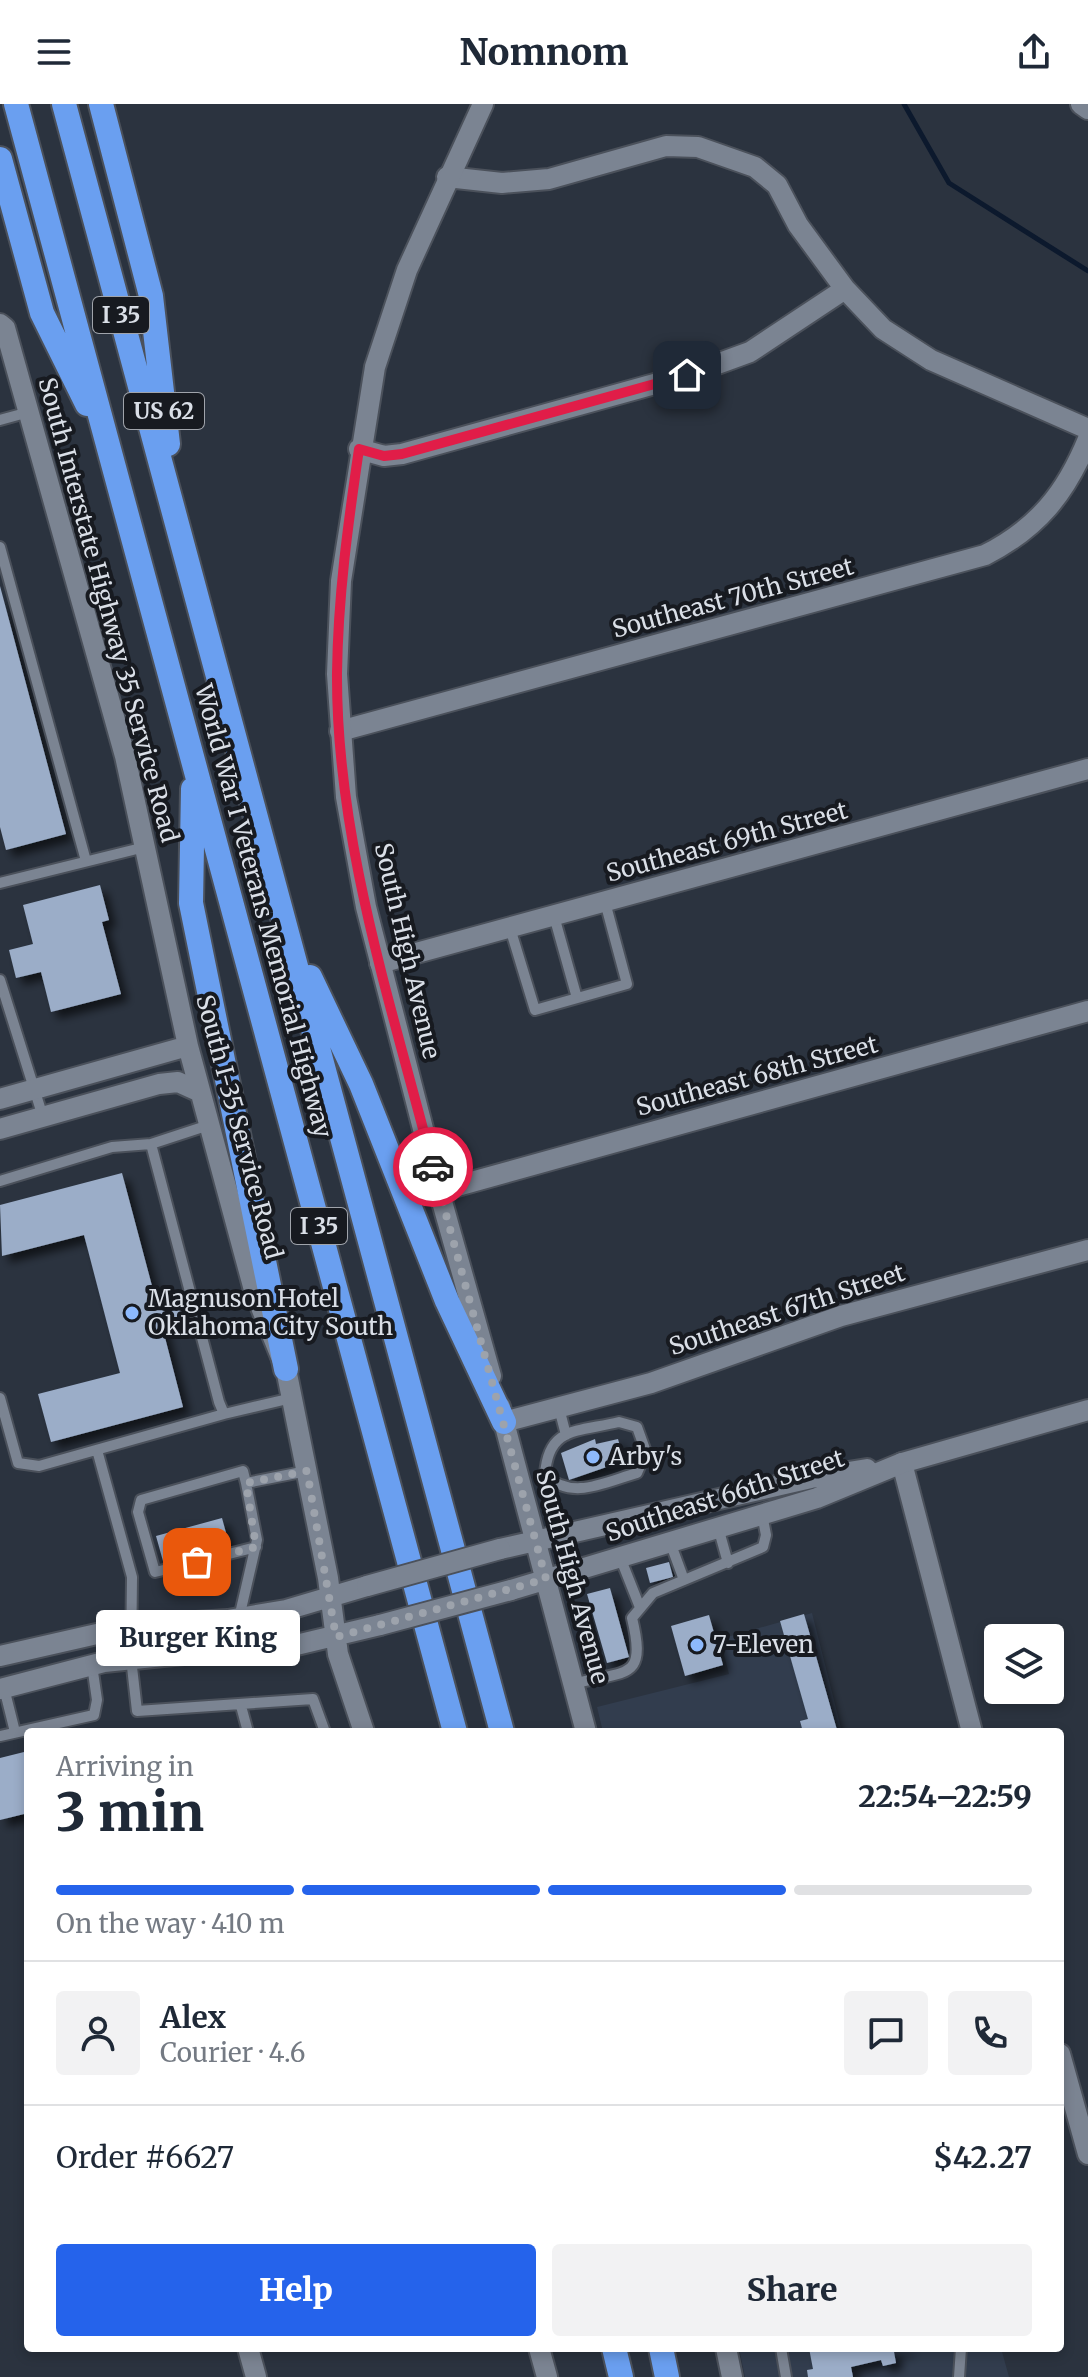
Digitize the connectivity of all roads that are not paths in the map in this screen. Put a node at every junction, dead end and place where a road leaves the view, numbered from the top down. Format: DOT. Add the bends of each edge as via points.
graph roads {
  1 [pos="16,104"];
  2 [pos="64,104"];
  3 [pos="101,104"];
  4 [pos="115,104"];
  5 [pos="483,104"];
  6 [pos="1081,104"];
  7 [pos="1088,109"];
  8 [pos="0,159"];
  9 [pos="120,171"];
  10 [pos="447,177"];
  11 [pos="845,289"];
  12 [pos="2,326"];
  13 [pos="29,412"];
  14 [pos="0,420"];
  15 [pos="1088,429"];
  16 [pos="1088,439"];
  17 [pos="359,449"];
  18 [pos="112,457"];
  19 [pos="178,525"];
  20 [pos="0,547"];
  21 [pos="340,731"];
  22 [pos="194,759"];
  23 [pos="1088,769"];
  24 [pos="145,847"];
  25 [pos="86,861"];
  26 [pos="0,883"];
  27 [pos="605,902"];
  28 [pos="158,905"];
  29 [pos="554,916"];
  30 [pos="285,924"];
  31 [pos="510,928"];
  32 [pos="380,963"];
  33 [pos="0,980"];
  34 [pos="577,998"];
  35 [pos="1088,1011"];
  36 [pos="188,1046"];
  37 [pos="35,1090"];
  38 [pos="200,1092"];
  39 [pos="0,1099"];
  40 [pos="43,1117"];
  41 [pos="209,1125"];
  42 [pos="0,1129"];
  43 [pos="151,1144"];
  44 [pos="0,1181"];
  45 [pos="439,1191"];
  46 [pos="1088,1250"];
  47 [pos="286,1369"];
  48 [pos="0,1398"];
  49 [pos="292,1398"];
  50 [pos="559,1408"];
  51 [pos="1088,1410"];
  52 [pos="224,1414"];
  53 [pos="504,1422"];
  54 [pos="566,1435"];
  55 [pos="97,1450"];
  56 [pos="902,1463"];
  57 [pos="307,1471"];
  58 [pos="545,1475"];
  59 [pos="246,1483"];
  60 [pos="520,1483"];
  61 [pos="762,1514"];
  62 [pos="718,1527"];
  63 [pos="536,1542"];
  64 [pos="670,1542"];
  65 [pos="256,1547"];
  66 [pos="620,1557"];
  67 [pos="728,1563"];
  68 [pos="546,1579"];
  69 [pos="684,1580"];
  70 [pos="330,1596"];
  71 [pos="639,1605"];
  72 [pos="239,1618"];
  73 [pos="132,1626"];
  74 [pos="336,1637"];
  75 [pos="0,1656"];
  76 [pos="131,1658"];
  77 [pos="92,1665"];
  78 [pos="573,1684"];
  79 [pos="2,1688"];
  80 [pos="241,1706"];
  81 [pos="34,1728"];
  82 [pos="247,1728"];
  83 [pos="324,1728"];
  84 [pos="363,1728"];
  85 [pos="454,1728"];
  86 [pos="501,1728"];
  87 [pos="585,1728"];
  88 [pos="971,1728"];
  89 [pos="24,1730"];
  90 [pos="15,1732"];
  91 [pos="0,1736"];
  92 [pos="1064,2068"];
  93 [pos="1088,2154"];
  94 [pos="249,2352"];
  95 [pos="540,2352"];
  96 [pos="615,2352"];
  97 [pos="662,2352"];
  98 [pos="727,2352"];
  99 [pos="782,2352"];
  100 [pos="961,2352"];
  101 [pos="256,2377"];
  102 [pos="547,2377"];
  103 [pos="621,2377"];
  104 [pos="667,2377"];
  105 [pos="732,2377"];
  106 [pos="786,2377"];
  107 [pos="959,2377"];
  1 -- 18 [label="highway, World War I Veterans Memorial Highway / I 35"];
  2 -- 19 [label="highway, World War I Veterans Memorial Highway / I 35"];
  3 -- 9 [label="highway"];
  4 -- 9 [label="highway, US 62"];
  5 -- 10 [label="street, South High Avenue"];
  6 -- 7 [label="street"];
  8 -- 18 [label="highway, US 62" via="42,313"];
  9 -- 19 [label="highway, US 62" via="151,296"];
  10 -- 11 [label="street" via="502,183 549,179 666,146 698,147 755,167 777,185 798,225"];
  10 -- 17 [label="street, South High Avenue" via="407,270 375,367"];
  11 -- 15 [label="street" via="883,329 931,360"];
  11 -- 17 [label="street" via="750,352 687,375 402,454 384,456"];
  12 -- 13 [label="street, South Interstate Highway 35 Service Road"];
  13 -- 14 [label="lane"];
  13 -- 24 [label="street, South Interstate Highway 35 Service Road" via="125,756"];
  16 -- 21 [label="street, Southeast 70th Street" via="1071,479 1041,515 1013,541 985,555"];
  17 -- 21 [label="street, South High Avenue" via="341,581"];
  18 -- 22 [label="highway, World War I Veterans Memorial Highway / I 35"];
  19 -- 30 [label="highway, World War I Veterans Memorial Highway / I 35"];
  20 -- 25 [label="lane"];
  21 -- 32 [label="street, South High Avenue" via="346,797"];
  22 -- 47 [label="highway" via="191,903"];
  22 -- 85 [label="highway, World War I Veterans Memorial Highway / I 35"];
  23 -- 27 [label="street, Southeast 69th Street"];
  24 -- 25 [label="lane"];
  24 -- 28 [label="street, South Interstate Highway 35 Service Road"];
  25 -- 26 [label="lane"];
  27 -- 29 [label="street, Southeast 69th Street"];
  27 -- 34 [label="lane" via="627,984"];
  28 -- 36 [label="street, South I-35 Service Road"];
  29 -- 31 [label="street, Southeast 69th Street"];
  29 -- 34 [label="lane"];
  30 -- 53 [label="highway" via="361,1084 447,1301"];
  30 -- 86 [label="highway, World War I Veterans Memorial Highway / I 35"];
  31 -- 32 [label="street, Southeast 69th Street"];
  31 -- 34 [label="lane" via="535,1010"];
  32 -- 45 [label="street, South High Avenue"];
  33 -- 37 [label="lane"];
  35 -- 45 [label="street, Southeast 68th Street"];
  36 -- 37 [label="street"];
  36 -- 38 [label="street, South I-35 Service Road"];
  37 -- 39 [label="street"];
  37 -- 40 [label="lane"];
  38 -- 40 [label="street" via="178,1082 159,1084"];
  38 -- 41 [label="street, South I-35 Service Road"];
  40 -- 42 [label="street"];
  41 -- 43 [label="lane"];
  41 -- 47 [label="street, South I-35 Service Road" via="254,1290"];
  43 -- 44 [label="lane" via="112,1147"];
  43 -- 52 [label="lane"];
  45 -- 53 [label="street, South High Avenue"];
  46 -- 50 [label="street, Southeast 67th Street" via="841,1316 651,1383"];
  47 -- 49 [label="street, South I-35 Service Road"];
  48 -- 55 [label="lane" via="18,1463 39,1466"];
  49 -- 52 [label="lane"];
  49 -- 57 [label="street, South I-35 Service Road"];
  50 -- 53 [label="street, Southeast 67th Street"];
  50 -- 54 [label="lane"];
  51 -- 56 [label="street, Southeast 66th Street"];
  52 -- 55 [label="lane"];
  53 -- 60 [label="street, South High Avenue"];
  54 -- 58 [label="lane" via="549,1447"];
  54 -- 58 [label="lane" via="629,1422 637,1427 646,1452 643,1465 637,1473 577,1490 557,1486"];
  55 -- 73 [label="lane" via="132,1577"];
  56 -- 61 [label="street, Southeast 66th Street"];
  56 -- 63 [label="street, Southeast 66th Street" via="811,1478"];
  56 -- 88 [label="street"];
  57 -- 59 [label="lane"];
  57 -- 70 [label="street, South I-35 Service Road"];
  58 -- 60 [label="lane"];
  59 -- 65 [label="lane"];
  59 -- 65 [label="lane" via="243,1471 141,1500 138,1512 155,1572"];
  60 -- 63 [label="street, South High Avenue"];
  61 -- 62 [label="street, Southeast 66th Street"];
  61 -- 67 [label="lane" via="763,1547"];
  62 -- 64 [label="street, Southeast 66th Street"];
  62 -- 67 [label="lane"];
  63 -- 68 [label="street, South High Avenue"];
  63 -- 70 [label="street, Southeast 66th Street, bridge"];
  64 -- 66 [label="street, Southeast 66th Street"];
  64 -- 69 [label="lane"];
  65 -- 72 [label="lane"];
  66 -- 68 [label="street, Southeast 66th Street"];
  66 -- 71 [label="lane"];
  67 -- 69 [label="lane"];
  68 -- 74 [label="street, Southeast 66th Street, bridge"];
  68 -- 78 [label="street, South High Avenue"];
  69 -- 71 [label="lane"];
  70 -- 72 [label="street, Southeast 66th Street"];
  70 -- 74 [label="street, South I-35 Service Road"];
  71 -- 78 [label="lane" via="632,1618 640,1650 637,1662 627,1670"];
  72 -- 73 [label="street, Southeast 66th Street"];
  73 -- 75 [label="street, Southeast 66th Street"];
  73 -- 76 [label="lane"];
  74 -- 76 [label="street, Southeast 66th Street" via="271,1651"];
  74 -- 84 [label="street, South I-35 Service Road"];
  76 -- 77 [label="street, Southeast 66th Street"];
  76 -- 80 [label="lane" via="137,1711"];
  77 -- 79 [label="street, Southeast 66th Street"];
  77 -- 81 [label="lane" via="94,1715"];
  78 -- 87 [label="street, South High Avenue"];
  79 -- 90 [label="lane"];
  80 -- 82 [label="lane"];
  80 -- 83 [label="lane" via="313,1699"];
  89 -- 90 [label="lane"];
  90 -- 91 [label="lane"];
  92 -- 93 [label="street"];
  94 -- 101 [label="street"];
  95 -- 102 [label="street"];
  96 -- 103 [label="highway"];
  97 -- 104 [label="highway"];
  98 -- 105 [label="street"];
  99 -- 106 [label="lane"];
  100 -- 107 [label="lane"];
}
